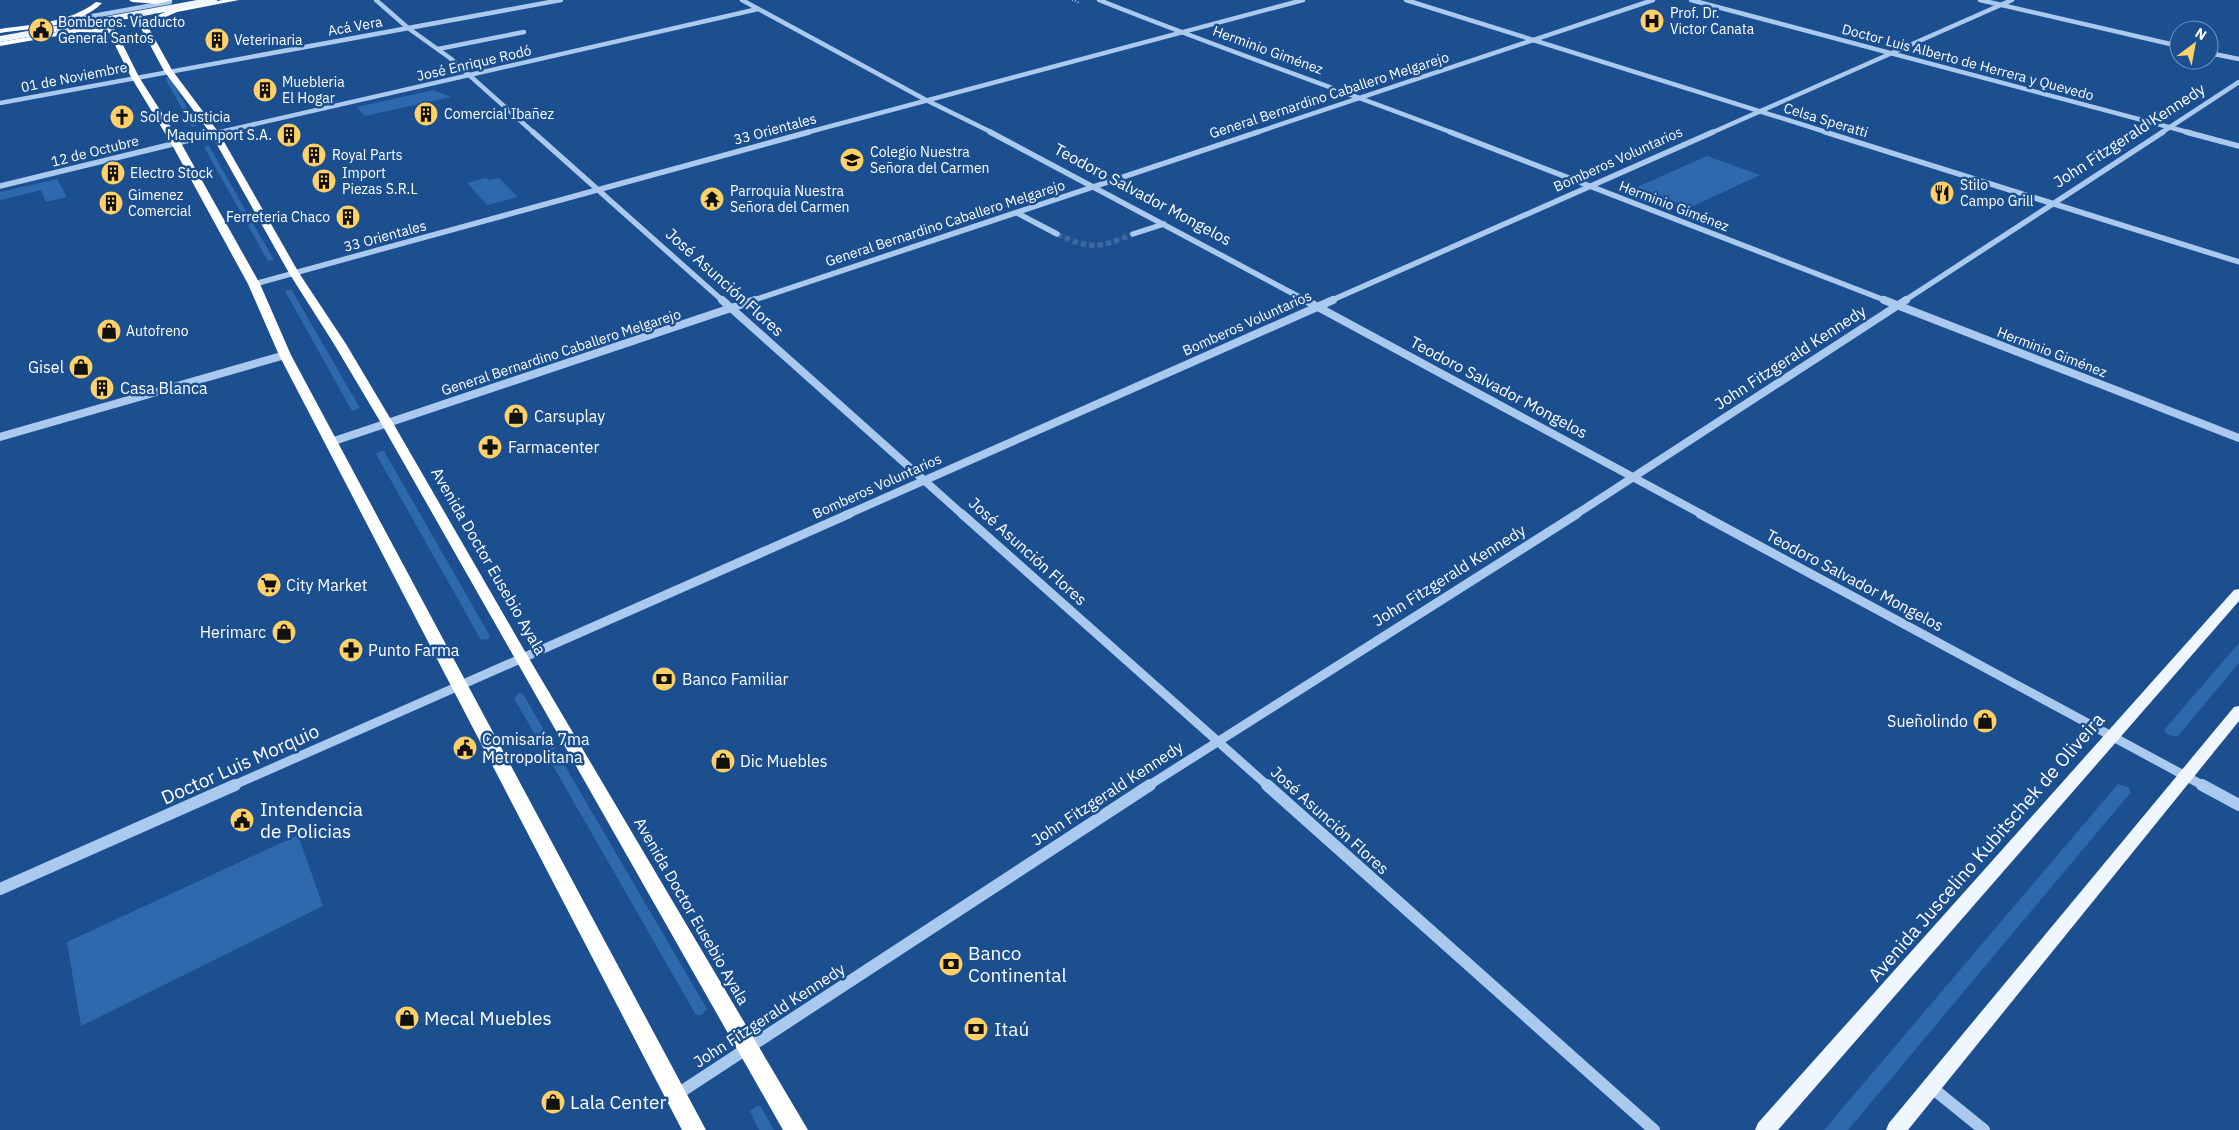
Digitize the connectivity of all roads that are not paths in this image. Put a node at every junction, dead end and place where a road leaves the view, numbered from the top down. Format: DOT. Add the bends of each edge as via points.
graph roads {
  1 [pos="192,0"];
  2 [pos="214,0"];
  3 [pos="236,0"];
  4 [pos="376,0"];
  5 [pos="561,0"];
  6 [pos="742,0"];
  7 [pos="1099,0"];
  8 [pos="1303,0"];
  9 [pos="1406,0"];
  10 [pos="1653,0"];
  11 [pos="1691,0"];
  12 [pos="1980,0"];
  13 [pos="2012,0"];
  14 [pos="170,1"];
  15 [pos="97,2"];
  16 [pos="132,3"];
  17 [pos="2001,5"];
  18 [pos="758,9"];
  19 [pos="102,14"];
  20 [pos="139,17"];
  21 [pos="62,22"];
  22 [pos="107,23"];
  23 [pos="143,25"];
  24 [pos="408,28"];
  25 [pos="112,31"];
  26 [pos="524,32"];
  27 [pos="1181,32"];
  28 [pos="0,33"];
  29 [pos="0,39"];
  30 [pos="1534,40"];
  31 [pos="0,44"];
  32 [pos="2169,44"];
  33 [pos="438,49"];
  34 [pos="1892,53"];
  35 [pos="2219,54"];
  36 [pos="2239,59"];
  37 [pos="168,71"];
  38 [pos="153,74"];
  39 [pos="135,76"];
  40 [pos="469,76"];
  41 [pos="2239,82"];
  42 [pos="1361,98"];
  43 [pos="926,100"];
  44 [pos="0,104"];
  45 [pos="1760,111"];
  46 [pos="2170,127"];
  47 [pos="215,134"];
  48 [pos="195,138"];
  49 [pos="176,143"];
  50 [pos="2239,146"];
  51 [pos="0,186"];
  52 [pos="1095,186"];
  53 [pos="1590,186"];
  54 [pos="599,191"];
  55 [pos="2054,204"];
  56 [pos="1017,213"];
  57 [pos="1164,224"];
  58 [pos="1057,234"];
  59 [pos="1133,234"];
  60 [pos="2239,262"];
  61 [pos="294,273"];
  62 [pos="254,284"];
  63 [pos="1898,306"];
  64 [pos="1317,307"];
  65 [pos="731,308"];
  66 [pos="284,354"];
  67 [pos="387,423"];
  68 [pos="0,437"];
  69 [pos="2239,438"];
  70 [pos="331,442"];
  71 [pos="1634,478"];
  72 [pos="924,480"];
  73 [pos="2239,593"];
  74 [pos="521,658"];
  75 [pos="494,670"];
  76 [pos="460,686"];
  77 [pos="2239,711"];
  78 [pos="2111,737"];
  79 [pos="1217,741"];
  80 [pos="2184,776"];
  81 [pos="2239,805"];
  82 [pos="0,889"];
  83 [pos="748,1048"];
  84 [pos="1931,1087"];
  85 [pos="676,1095"];
  86 [pos="694,1130"];
  87 [pos="796,1130"];
  88 [pos="1654,1130"];
  89 [pos="1765,1130"];
  90 [pos="1896,1130"];
  91 [pos="1984,1130"];
  1 -- 28 [label="main road"];
  2 -- 29 [label="main road, bridge"];
  3 -- 23 [label="highway" via="167,13 151,18"];
  4 -- 24 [label="street, José Asunción Flores"];
  5 -- 24 [label="street, Acá Vera"];
  6 -- 18 [label="street, Teodoro Salvador Mongelos"];
  7 -- 27 [label="street, Herminio Giménez"];
  8 -- 27 [label="street, 33 Orientales"];
  9 -- 30 [label="street, Celsa Speratti"];
  10 -- 30 [label="street, General Bernardino Caballero Melgarejo"];
  11 -- 34 [label="street, Doctor Luis Alberto de Herrera y Quevedo"];
  12 -- 17 [label="street"];
  13 -- 17 [label="street, Bomberos Voluntarios"];
  14 -- 16 [label="highway"];
  14 -- 21 [label="street"];
  15 -- 19 [label="highway"];
  15 -- 28 [label="highway" via="91,10 76,17"];
  17 -- 32 [label="street"];
  17 -- 34 [label="street, Bomberos Voluntarios"];
  18 -- 40 [label="street, José Enrique Rodó"];
  18 -- 43 [label="street, Teodoro Salvador Mongelos"];
  20 -- 23 [label="highway, Avenida Doctor Eusebio Ayala"];
  22 -- 25 [label="highway"];
  23 -- 37 [label="highway, Avenida Doctor Eusebio Ayala"];
  24 -- 33 [label="street, José Asunción Flores"];
  24 -- 37 [label="street, Acá Vera"];
  25 -- 31 [label="highway" via="80,30"];
  25 -- 39 [label="highway"];
  26 -- 33 [label="street"];
  27 -- 42 [label="street, Herminio Giménez"];
  27 -- 43 [label="street, 33 Orientales"];
  30 -- 42 [label="street, General Bernardino Caballero Melgarejo"];
  30 -- 45 [label="street, Celsa Speratti"];
  33 -- 40 [label="street, José Asunción Flores"];
  34 -- 45 [label="street, Bomberos Voluntarios"];
  34 -- 46 [label="street, Doctor Luis Alberto de Herrera y Quevedo"];
  35 -- 36 [label="street"];
  37 -- 38 [label="street, Acá Vera"];
  37 -- 47 [label="highway, Avenida Doctor Eusebio Ayala"];
  38 -- 39 [label="street, 01 de Noviembre"];
  39 -- 44 [label="street, 01 de Noviembre"];
  39 -- 49 [label="highway"];
  40 -- 47 [label="street, José Enrique Rodó"];
  40 -- 54 [label="street, José Asunción Flores"];
  41 -- 46 [label="street, John Fitzgerald Kennedy"];
  42 -- 52 [label="street, General Bernardino Caballero Melgarejo"];
  42 -- 53 [label="street, Herminio Giménez"];
  43 -- 52 [label="street, Teodoro Salvador Mongelos"];
  43 -- 54 [label="street, 33 Orientales"];
  45 -- 53 [label="street, Bomberos Voluntarios"];
  45 -- 55 [label="street, Celsa Speratti"];
  46 -- 50 [label="street, Doctor Luis Alberto de Herrera y Quevedo"];
  46 -- 55 [label="street, John Fitzgerald Kennedy"];
  47 -- 48 [label="street, José Enrique Rodó"];
  47 -- 61 [label="highway, Avenida Doctor Eusebio Ayala"];
  48 -- 49 [label="street, 12 de Octubre"];
  49 -- 51 [label="street, 12 de Octubre"];
  49 -- 62 [label="highway"];
  52 -- 56 [label="street, General Bernardino Caballero Melgarejo"];
  52 -- 57 [label="street, Teodoro Salvador Mongelos"];
  53 -- 63 [label="street, Herminio Giménez"];
  53 -- 64 [label="street, Bomberos Voluntarios"];
  54 -- 61 [label="street, 33 Orientales"];
  54 -- 65 [label="street, José Asunción Flores"];
  55 -- 60 [label="street, Celsa Speratti"];
  55 -- 63 [label="street, John Fitzgerald Kennedy"];
  56 -- 58 [label="street"];
  56 -- 65 [label="street, General Bernardino Caballero Melgarejo"];
  57 -- 59 [label="street"];
  57 -- 64 [label="street, Teodoro Salvador Mongelos"];
  61 -- 62 [label="street, 33 Orientales"];
  61 -- 67 [label="highway, Avenida Doctor Eusebio Ayala"];
  62 -- 66 [label="highway"];
  63 -- 69 [label="street, Herminio Giménez"];
  63 -- 71 [label="street, John Fitzgerald Kennedy"];
  64 -- 71 [label="street, Teodoro Salvador Mongelos"];
  64 -- 72 [label="street, Bomberos Voluntarios"];
  65 -- 67 [label="street, General Bernardino Caballero Melgarejo"];
  65 -- 72 [label="street, José Asunción Flores"];
  66 -- 68 [label="street"];
  66 -- 70 [label="highway"];
  67 -- 70 [label="street, General Bernardino Caballero Melgarejo"];
  67 -- 74 [label="highway, Avenida Doctor Eusebio Ayala"];
  70 -- 76 [label="highway"];
  71 -- 78 [label="street, Teodoro Salvador Mongelos"];
  71 -- 79 [label="street, John Fitzgerald Kennedy"];
  72 -- 74 [label="street, Bomberos Voluntarios"];
  72 -- 79 [label="street, José Asunción Flores"];
  73 -- 78 [label="main road, Avenida Juscelino Kubitschek de Oliveira"];
  74 -- 75 [label="street, Bomberos Voluntarios"];
  74 -- 83 [label="highway, Avenida Doctor Eusebio Ayala"];
  75 -- 76 [label="street, Doctor Luis Morquio"];
  76 -- 82 [label="street, Doctor Luis Morquio"];
  76 -- 85 [label="highway"];
  77 -- 80 [label="main road"];
  78 -- 80 [label="street, Teodoro Salvador Mongelos"];
  78 -- 89 [label="main road, Avenida Juscelino Kubitschek de Oliveira"];
  79 -- 83 [label="street, John Fitzgerald Kennedy"];
  79 -- 88 [label="street, José Asunción Flores"];
  80 -- 81 [label="street, Teodoro Salvador Mongelos"];
  80 -- 84 [label="main road"];
  83 -- 85 [label="street, John Fitzgerald Kennedy"];
  83 -- 87 [label="highway, Avenida Doctor Eusebio Ayala"];
  84 -- 90 [label="main road"];
  84 -- 91 [label="street"];
  85 -- 86 [label="highway"];
}
